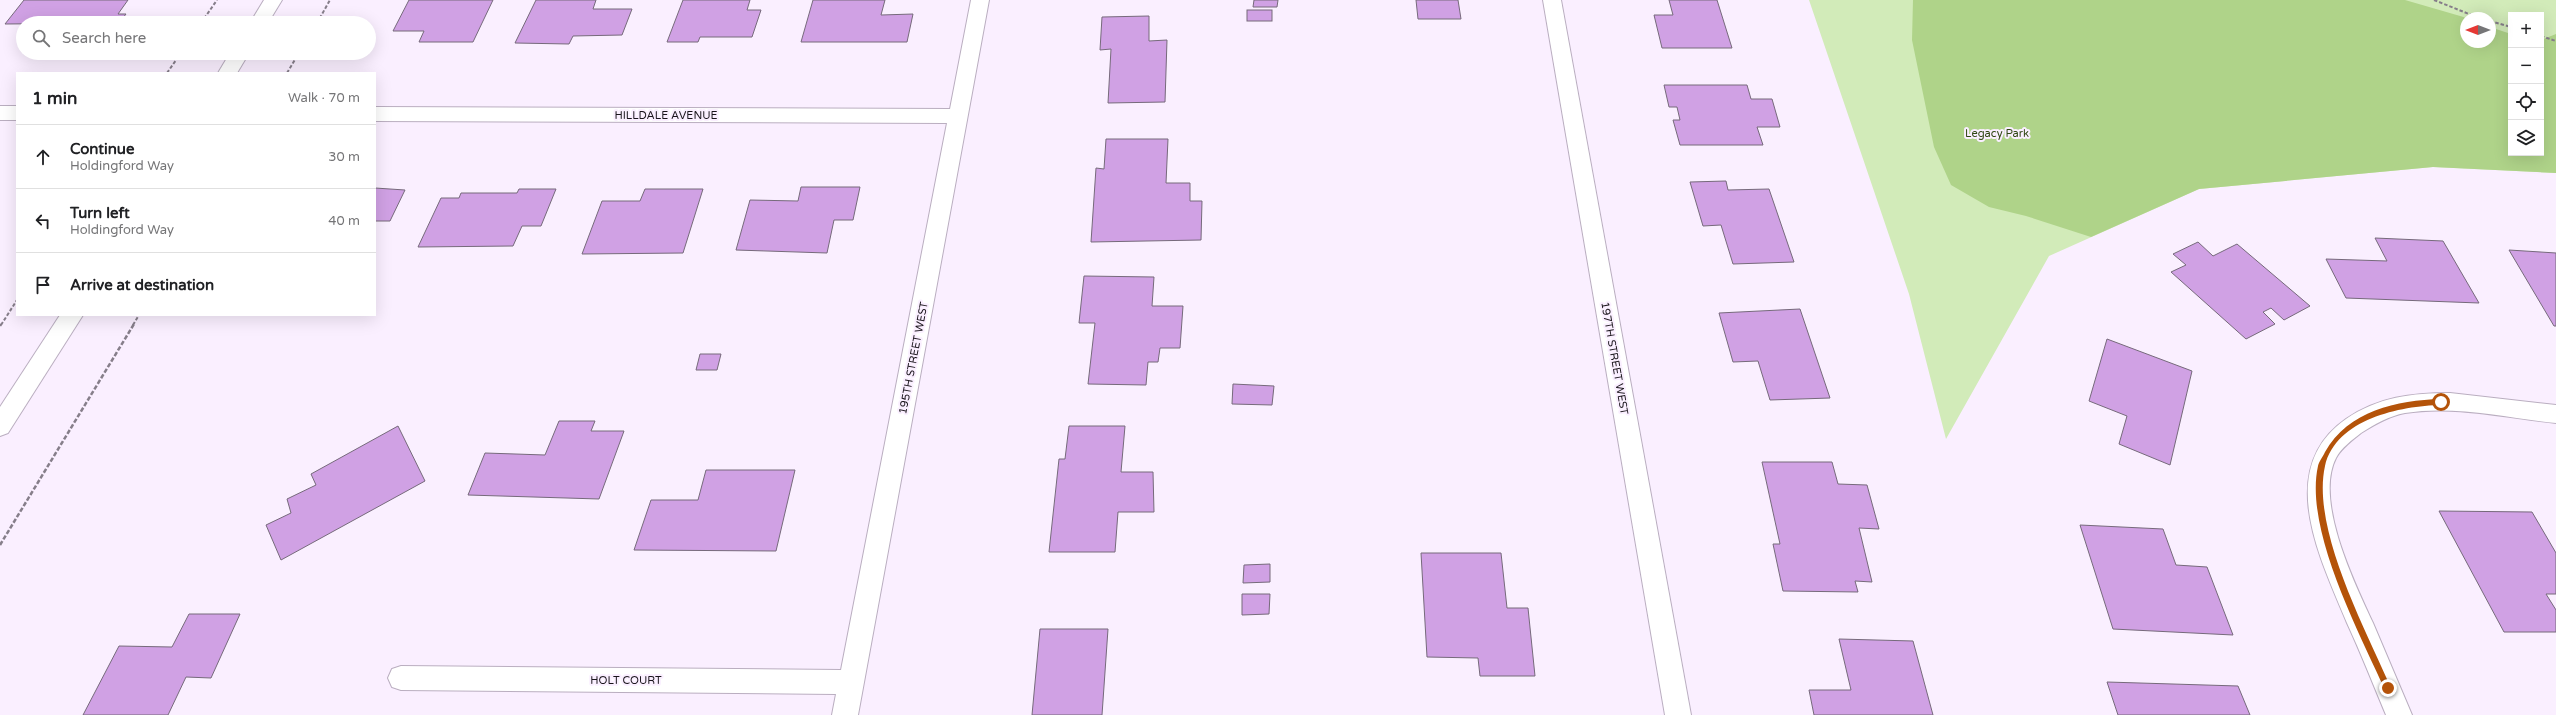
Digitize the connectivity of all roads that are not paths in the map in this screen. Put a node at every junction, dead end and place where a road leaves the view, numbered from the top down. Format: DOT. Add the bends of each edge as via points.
graph roads {
  1 [pos="273,0"];
  2 [pos="980,0"];
  3 [pos="1552,0"];
  4 [pos="263,16"];
  5 [pos="235,60"];
  6 [pos="228,72"];
  7 [pos="0,113"];
  8 [pos="16,113"];
  9 [pos="376,114"];
  10 [pos="958,116"];
  11 [pos="71,316"];
  12 [pos="2556,414"];
  13 [pos="0,426"];
  14 [pos="401,678"];
  15 [pos="852,682"];
  16 [pos="845,715"];
  17 [pos="1678,715"];
  18 [pos="2399,715"];
  1 -- 4 [label="street"];
  2 -- 10 [label="street, 195TH STREET WEST"];
  3 -- 17 [label="street, 197TH STREET WEST"];
  5 -- 6 [label="street"];
  7 -- 8 [label="street"];
  9 -- 10 [label="street, HILLDALE AVENUE"];
  10 -- 15 [label="street, 195TH STREET WEST"];
  11 -- 13 [label="street"];
  12 -- 18 [label="street" via="2441,402 2391,407 2350,427 2334,443 2322,465 2319,497 2325,531 2339,575"];
  14 -- 15 [label="street, HOLT COURT"];
  15 -- 16 [label="street, 195TH STREET WEST"];
}
